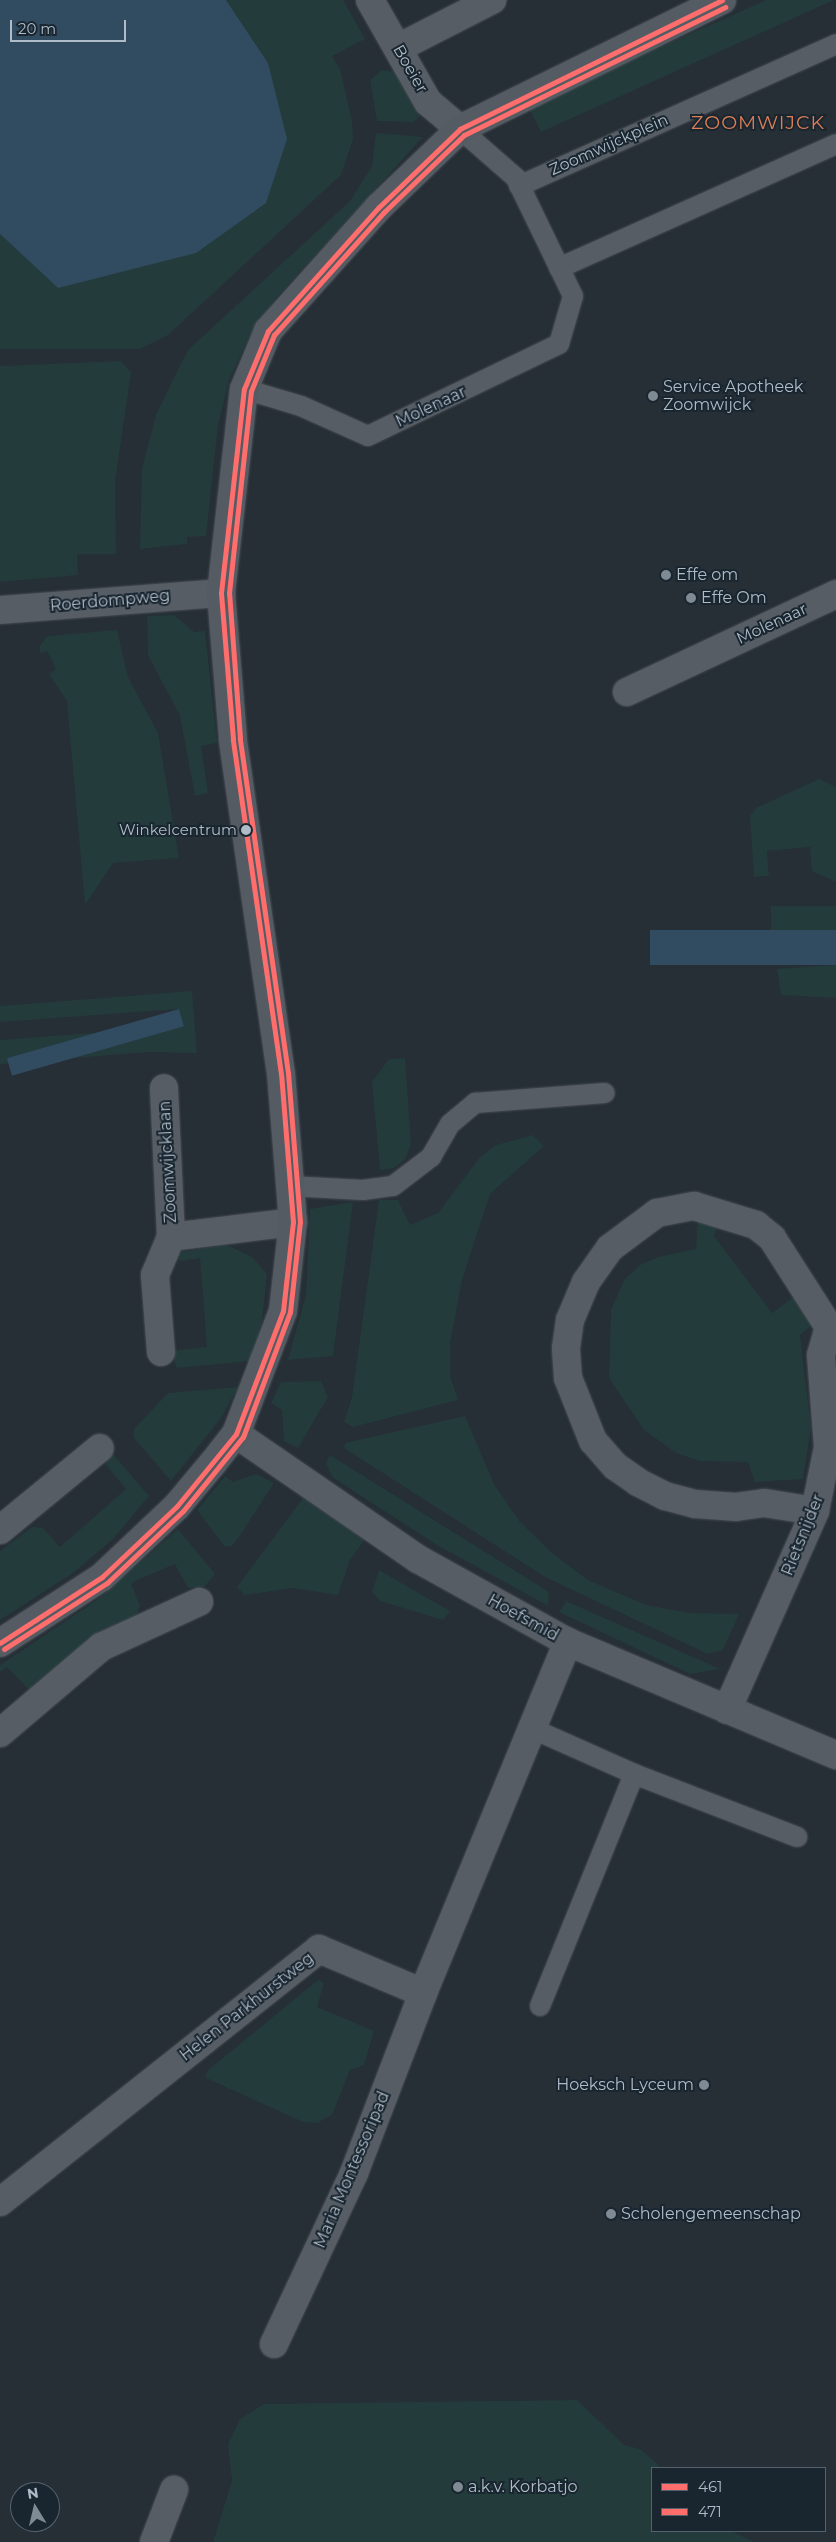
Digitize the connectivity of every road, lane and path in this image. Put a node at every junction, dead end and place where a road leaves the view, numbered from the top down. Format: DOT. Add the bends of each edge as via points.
graph roads {
  1 [pos="370,0"];
  2 [pos="492,0"];
  3 [pos="722,0"];
  4 [pos="836,44"];
  5 [pos="398,48"];
  6 [pos="460,129"];
  7 [pos="836,144"];
  8 [pos="519,186"];
  9 [pos="560,268"];
  10 [pos="244,389"];
  11 [pos="221,593"];
  12 [pos="836,594"];
  13 [pos="0,610"];
  14 [pos="627,692"];
  15 [pos="164,1088"];
  16 [pos="605,1093"];
  17 [pos="289,1186"];
  18 [pos="293,1222"];
  19 [pos="171,1237"];
  20 [pos="832,1327"];
  21 [pos="161,1352"];
  22 [pos="236,1434"];
  23 [pos="100,1448"];
  24 [pos="815,1512"];
  25 [pos="0,1530"];
  26 [pos="199,1602"];
  27 [pos="568,1642"];
  28 [pos="0,1643"];
  29 [pos="727,1710"];
  30 [pos="533,1729"];
  31 [pos="0,1733"];
  32 [pos="836,1755"];
  33 [pos="634,1774"];
  34 [pos="797,1837"];
  35 [pos="423,1993"];
  36 [pos="540,2006"];
  37 [pos="0,2202"];
  38 [pos="274,2344"];
  39 [pos="174,2490"];
  40 [pos="154,2542"];
  1 -- 5 [label="street, Boeier"];
  2 -- 5 [label="street"];
  3 -- 6 [label="street"];
  4 -- 8 [label="lane, Zoomwijckplein"];
  5 -- 6 [label="street, Boeier" via="428,102"];
  6 -- 8 [label="lane" via="516,178"];
  6 -- 10 [label="street" via="379,207 268,331"];
  7 -- 9 [label="lane"];
  8 -- 9 [label="lane"];
  9 -- 10 [label="lane, Molenaar" via="573,296 559,344 368,436 301,406"];
  10 -- 11 [label="street"];
  11 -- 13 [label="street, Roerdompweg"];
  11 -- 17 [label="street" via="233,739 280,1074"];
  12 -- 14 [label="street, Molenaar"];
  15 -- 19 [label="street, Zoomwijcklaan"];
  16 -- 17 [label="lane" via="475,1103 450,1124 431,1157 393,1186 363,1190"];
  17 -- 18 [label="street"];
  18 -- 19 [label="street, Zoomwijcklaan"];
  18 -- 22 [label="street" via="283,1311"];
  19 -- 21 [label="street, Zoomwijcklaan" via="155,1274"];
  20 -- 24 [label="street, Rietsnijder" via="821,1354 828,1447"];
  20 -- 24 [label="street" via="772,1238 756,1225 694,1206 657,1213 610,1248 586,1282 570,1320 566,1348 568,1378 593,1441 615,1466 638,1482 665,1496 695,1504 736,1507 764,1502"];
  22 -- 27 [label="street, Hoefsmid" via="418,1559"];
  22 -- 28 [label="street" via="177,1506 102,1577"];
  23 -- 25 [label="street"];
  24 -- 29 [label="street, Rietsnijder"];
  26 -- 31 [label="street" via="101,1647"];
  27 -- 29 [label="street, Hoefsmid"];
  27 -- 30 [label="street"];
  29 -- 32 [label="street, Hoefsmid"];
  30 -- 33 [label="lane"];
  30 -- 35 [label="street"];
  33 -- 34 [label="lane"];
  33 -- 36 [label="lane"];
  35 -- 37 [label="street, Helen Parkhurstweg" via="319,1949"];
  35 -- 38 [label="street, Maria Montessoripad" via="354,2173"];
  39 -- 40 [label="street"];
}
